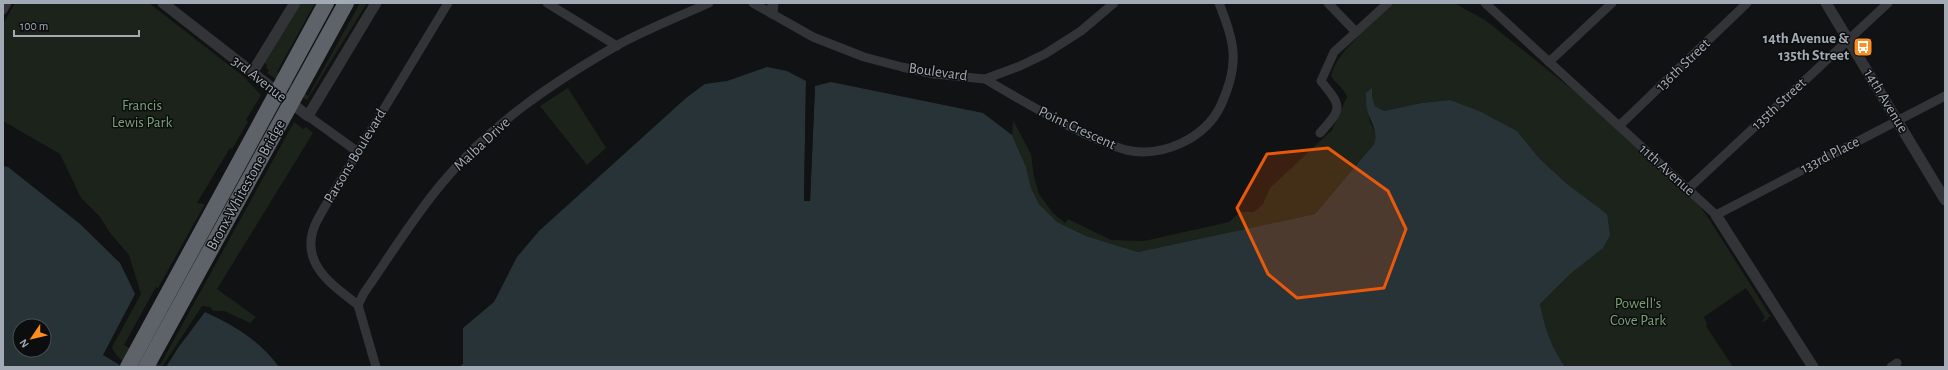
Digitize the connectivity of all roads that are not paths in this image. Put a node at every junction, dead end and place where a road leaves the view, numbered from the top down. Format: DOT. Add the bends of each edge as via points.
graph roads {
  1 [pos="7,3"];
  2 [pos="163,3"];
  3 [pos="295,3"];
  4 [pos="326,3"];
  5 [pos="346,3"];
  6 [pos="376,3"];
  7 [pos="448,3"];
  8 [pos="546,3"];
  9 [pos="709,3"];
  10 [pos="753,3"];
  11 [pos="1219,3"];
  12 [pos="1328,3"];
  13 [pos="1388,3"];
  14 [pos="1485,3"];
  15 [pos="1612,3"];
  16 [pos="1747,3"];
  17 [pos="1826,3"];
  18 [pos="1888,3"];
  19 [pos="1111,4"];
  20 [pos="772,8"];
  21 [pos="3,10"];
  22 [pos="1356,32"];
  23 [pos="1848,39"];
  24 [pos="617,46"];
  25 [pos="1549,62"];
  26 [pos="252,73"];
  27 [pos="985,78"];
  28 [pos="1945,96"];
  29 [pos="308,116"];
  30 [pos="1897,120"];
  31 [pos="1619,126"];
  32 [pos="1320,134"];
  33 [pos="358,152"];
  34 [pos="1688,189"];
  35 [pos="1945,200"];
  36 [pos="1716,215"];
  37 [pos="358,305"];
  38 [pos="128,367"];
  39 [pos="146,367"];
  40 [pos="376,367"];
  41 [pos="1813,367"];
  1 -- 21 [label="street"];
  2 -- 26 [label="street, 3rd Avenue"];
  3 -- 26 [label="street"];
  4 -- 38 [label="highway, Bronx-Whitestone Bridge, bridge"];
  5 -- 39 [label="highway, Bronx-Whitestone Bridge, bridge"];
  6 -- 29 [label="street"];
  7 -- 33 [label="street, Parsons Boulevard"];
  8 -- 24 [label="street"];
  9 -- 24 [label="street, Malba Drive"];
  10 -- 20 [label="street, Boulevard"];
  11 -- 27 [label="street, Point Crescent" via="1232,38 1234,52 1230,83 1211,121 1192,137 1166,148 1145,151 1110,146 1048,116"];
  12 -- 22 [label="street"];
  13 -- 22 [label="street"];
  14 -- 25 [label="street, 11th Avenue"];
  15 -- 25 [label="street"];
  16 -- 31 [label="street, 136th Street"];
  17 -- 23 [label="street, 14th Avenue"];
  18 -- 23 [label="street, 135th Street"];
  19 -- 27 [label="street, Boulevard" via="1081,31 1045,54"];
  20 -- 27 [label="street, Boulevard" via="813,37 864,56 934,74"];
  22 -- 32 [label="street" via="1334,52 1321,81 1336,100 1338,109"];
  23 -- 30 [label="street, 14th Avenue"];
  23 -- 34 [label="street, 135th Street"];
  24 -- 37 [label="street, Malba Drive" via="518,110 467,156 436,190"];
  25 -- 31 [label="street, 11th Avenue"];
  26 -- 29 [label="street, 3rd Avenue"];
  28 -- 30 [label="street, 133rd Place"];
  29 -- 33 [label="street, 3rd Avenue"];
  30 -- 35 [label="street, 14th Avenue"];
  30 -- 36 [label="street, 133rd Place"];
  31 -- 34 [label="street, 11th Avenue"];
  33 -- 37 [label="street, Parsons Boulevard" via="314,226 311,248 320,272"];
  34 -- 36 [label="street, 11th Avenue"];
  36 -- 41 [label="street, 11th Avenue"];
  37 -- 40 [label="street"];
}
